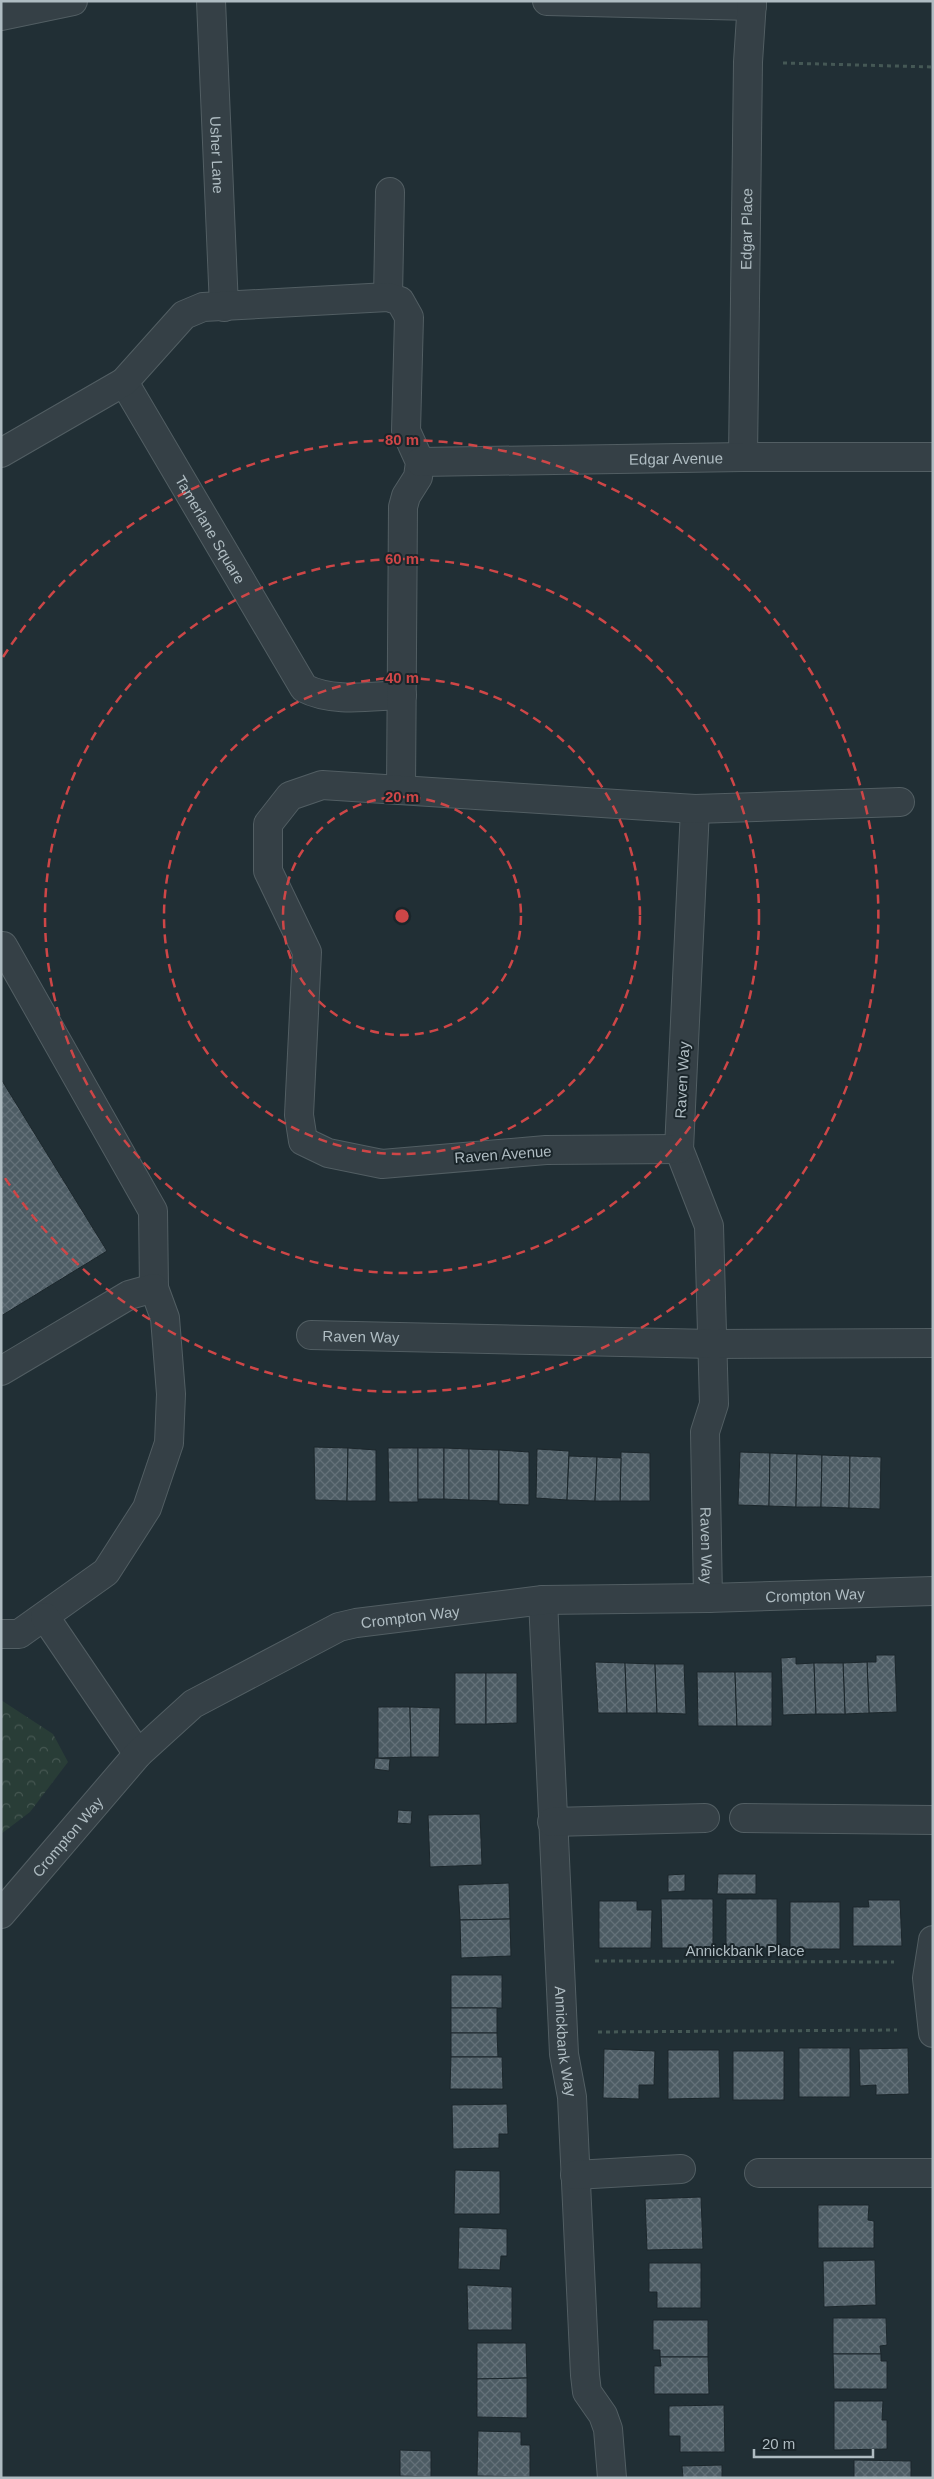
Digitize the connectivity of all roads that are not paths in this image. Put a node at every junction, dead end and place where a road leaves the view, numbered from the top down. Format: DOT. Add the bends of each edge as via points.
graph roads {
  1 [pos="73,1"];
  2 [pos="211,1"];
  3 [pos="547,1"];
  4 [pos="752,3"];
  5 [pos="1,16"];
  6 [pos="390,192"];
  7 [pos="388,297"];
  8 [pos="224,307"];
  9 [pos="124,382"];
  10 [pos="1,453"];
  11 [pos="743,457"];
  12 [pos="933,457"];
  13 [pos="420,462"];
  14 [pos="402,695"];
  15 [pos="401,790"];
  16 [pos="900,802"];
  17 [pos="696,809"];
  18 [pos="3,946"];
  19 [pos="679,1149"];
  20 [pos="154,1288"];
  21 [pos="310,1335"];
  22 [pos="712,1344"];
  23 [pos="933,1344"];
  24 [pos="1,1370"];
  25 [pos="933,1591"];
  26 [pos="708,1598"];
  27 [pos="543,1600"];
  28 [pos="45,1617"];
  29 [pos="1,1634"];
  30 [pos="138,1754"];
  31 [pos="705,1818"];
  32 [pos="744,1818"];
  33 [pos="933,1820"];
  34 [pos="552,1822"];
  35 [pos="1,1914"];
  36 [pos="931,1951"];
  37 [pos="933,2031"];
  38 [pos="681,2169"];
  39 [pos="759,2173"];
  40 [pos="933,2173"];
  41 [pos="575,2175"];
  42 [pos="612,2478"];
  1 -- 5 [label="street"];
  2 -- 8 [label="street, Usher Lane"];
  3 -- 4 [label="street"];
  4 -- 11 [label="street, Edgar Place" via="748,62"];
  6 -- 7 [label="street"];
  7 -- 8 [label="street"];
  7 -- 13 [label="street" via="400,301 408,317 406,431"];
  8 -- 9 [label="street" via="204,307 184,315"];
  9 -- 10 [label="street"];
  9 -- 14 [label="street, Tamerlane Square" via="304,688 323,695"];
  11 -- 12 [label="street, Edgar Avenue"];
  11 -- 13 [label="street, Edgar Avenue"];
  13 -- 14 [label="street" via="418,477 403,507"];
  14 -- 15 [label="street"];
  15 -- 17 [label="street"];
  15 -- 19 [label="street, Raven Avenue" via="322,784 290,796 268,824 268,871 307,952 299,1115 304,1141 328,1153 382,1164 546,1150"];
  16 -- 17 [label="street"];
  17 -- 19 [label="street, Raven Way"];
  18 -- 20 [label="street" via="153,1211"];
  19 -- 22 [label="street, Raven Way" via="710,1226"];
  20 -- 24 [label="street" via="129,1295"];
  20 -- 28 [label="street" via="165,1318 171,1394 169,1444 147,1508 106,1572"];
  21 -- 22 [label="street, Raven Way"];
  22 -- 23 [label="street, Raven Way"];
  22 -- 26 [label="street, Raven Way" via="714,1404 705,1432"];
  25 -- 26 [label="street, Crompton Way"];
  26 -- 27 [label="street, Crompton Way"];
  27 -- 30 [label="street, Crompton Way" via="339,1627 193,1704"];
  27 -- 34 [label="street, Annickbank Way"];
  28 -- 29 [label="street" via="18,1634"];
  28 -- 30 [label="street"];
  30 -- 35 [label="street, Crompton Way"];
  31 -- 34 [label="street"];
  32 -- 33 [label="street"];
  34 -- 41 [label="street, Annickbank Way" via="564,2054 572,2096"];
  36 -- 37 [label="street" via="927,1978"];
  38 -- 41 [label="street"];
  39 -- 40 [label="street"];
  41 -- 42 [label="street, Annickbank Way" via="587,2392 603,2415 608,2429"];
}
